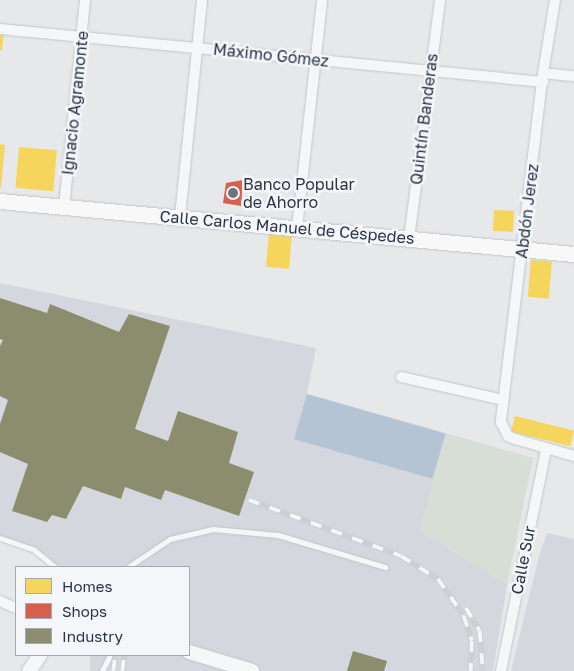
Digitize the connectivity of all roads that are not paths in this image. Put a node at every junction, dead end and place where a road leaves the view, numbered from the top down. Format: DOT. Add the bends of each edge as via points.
graph roads {
  1 [pos="85,0"];
  2 [pos="202,0"];
  3 [pos="322,0"];
  4 [pos="440,0"];
  5 [pos="555,0"];
  6 [pos="0,29"];
  7 [pos="82,37"];
  8 [pos="197,48"];
  9 [pos="314,59"];
  10 [pos="430,70"];
  11 [pos="574,76"];
  12 [pos="543,78"];
  13 [pos="0,201"];
  14 [pos="64,207"];
  15 [pos="180,217"];
  16 [pos="297,228"];
  17 [pos="409,239"];
  18 [pos="523,249"];
  19 [pos="574,254"];
  20 [pos="401,377"];
  21 [pos="504,400"];
  22 [pos="546,450"];
  23 [pos="574,456"];
  24 [pos="0,538"];
  25 [pos="55,566"];
  26 [pos="130,566"];
  27 [pos="385,567"];
  28 [pos="0,601"];
  29 [pos="15,608"];
  30 [pos="190,652"];
  31 [pos="38,656"];
  32 [pos="110,656"];
  33 [pos="29,671"];
  34 [pos="102,671"];
  35 [pos="252,671"];
  36 [pos="501,671"];
  1 -- 7 [label="street, Ignacio Agramonte"];
  2 -- 8 [label="street"];
  3 -- 9 [label="street"];
  4 -- 10 [label="street, Quintín Banderas"];
  5 -- 12 [label="street, Abdón Jerez"];
  6 -- 7 [label="street, Máximo Gómez"];
  7 -- 8 [label="street, Máximo Gómez"];
  7 -- 14 [label="street, Ignacio Agramonte"];
  8 -- 9 [label="street, Máximo Gómez"];
  8 -- 15 [label="street"];
  9 -- 10 [label="street, Máximo Gómez"];
  9 -- 16 [label="street"];
  10 -- 12 [label="street, Máximo Gómez"];
  10 -- 17 [label="street, Quintín Banderas"];
  11 -- 12 [label="street, Máximo Gómez"];
  12 -- 18 [label="street, Abdón Jerez"];
  13 -- 14 [label="main road, Calle Carlos Manuel de Céspedes"];
  14 -- 15 [label="main road, Calle Carlos Manuel de Céspedes"];
  15 -- 16 [label="main road, Calle Carlos Manuel de Céspedes"];
  16 -- 17 [label="main road, Calle Carlos Manuel de Céspedes"];
  17 -- 18 [label="main road, Calle Carlos Manuel de Céspedes"];
  18 -- 19 [label="main road, Calle Carlos Manuel de Céspedes"];
  18 -- 21 [label="street, Abdón Jerez"];
  20 -- 21 [label="street"];
  21 -- 22 [label="street, Abdón Jerez" via="501,422 508,436"];
  22 -- 23 [label="street"];
  22 -- 36 [label="street, Calle Sur"];
  24 -- 25 [label="lane" via="34,550"];
  26 -- 27 [label="lane" via="170,539 213,529 278,535"];
  28 -- 29 [label="street"];
  30 -- 35 [label="street"];
  31 -- 33 [label="street"];
  32 -- 34 [label="lane"];
}
